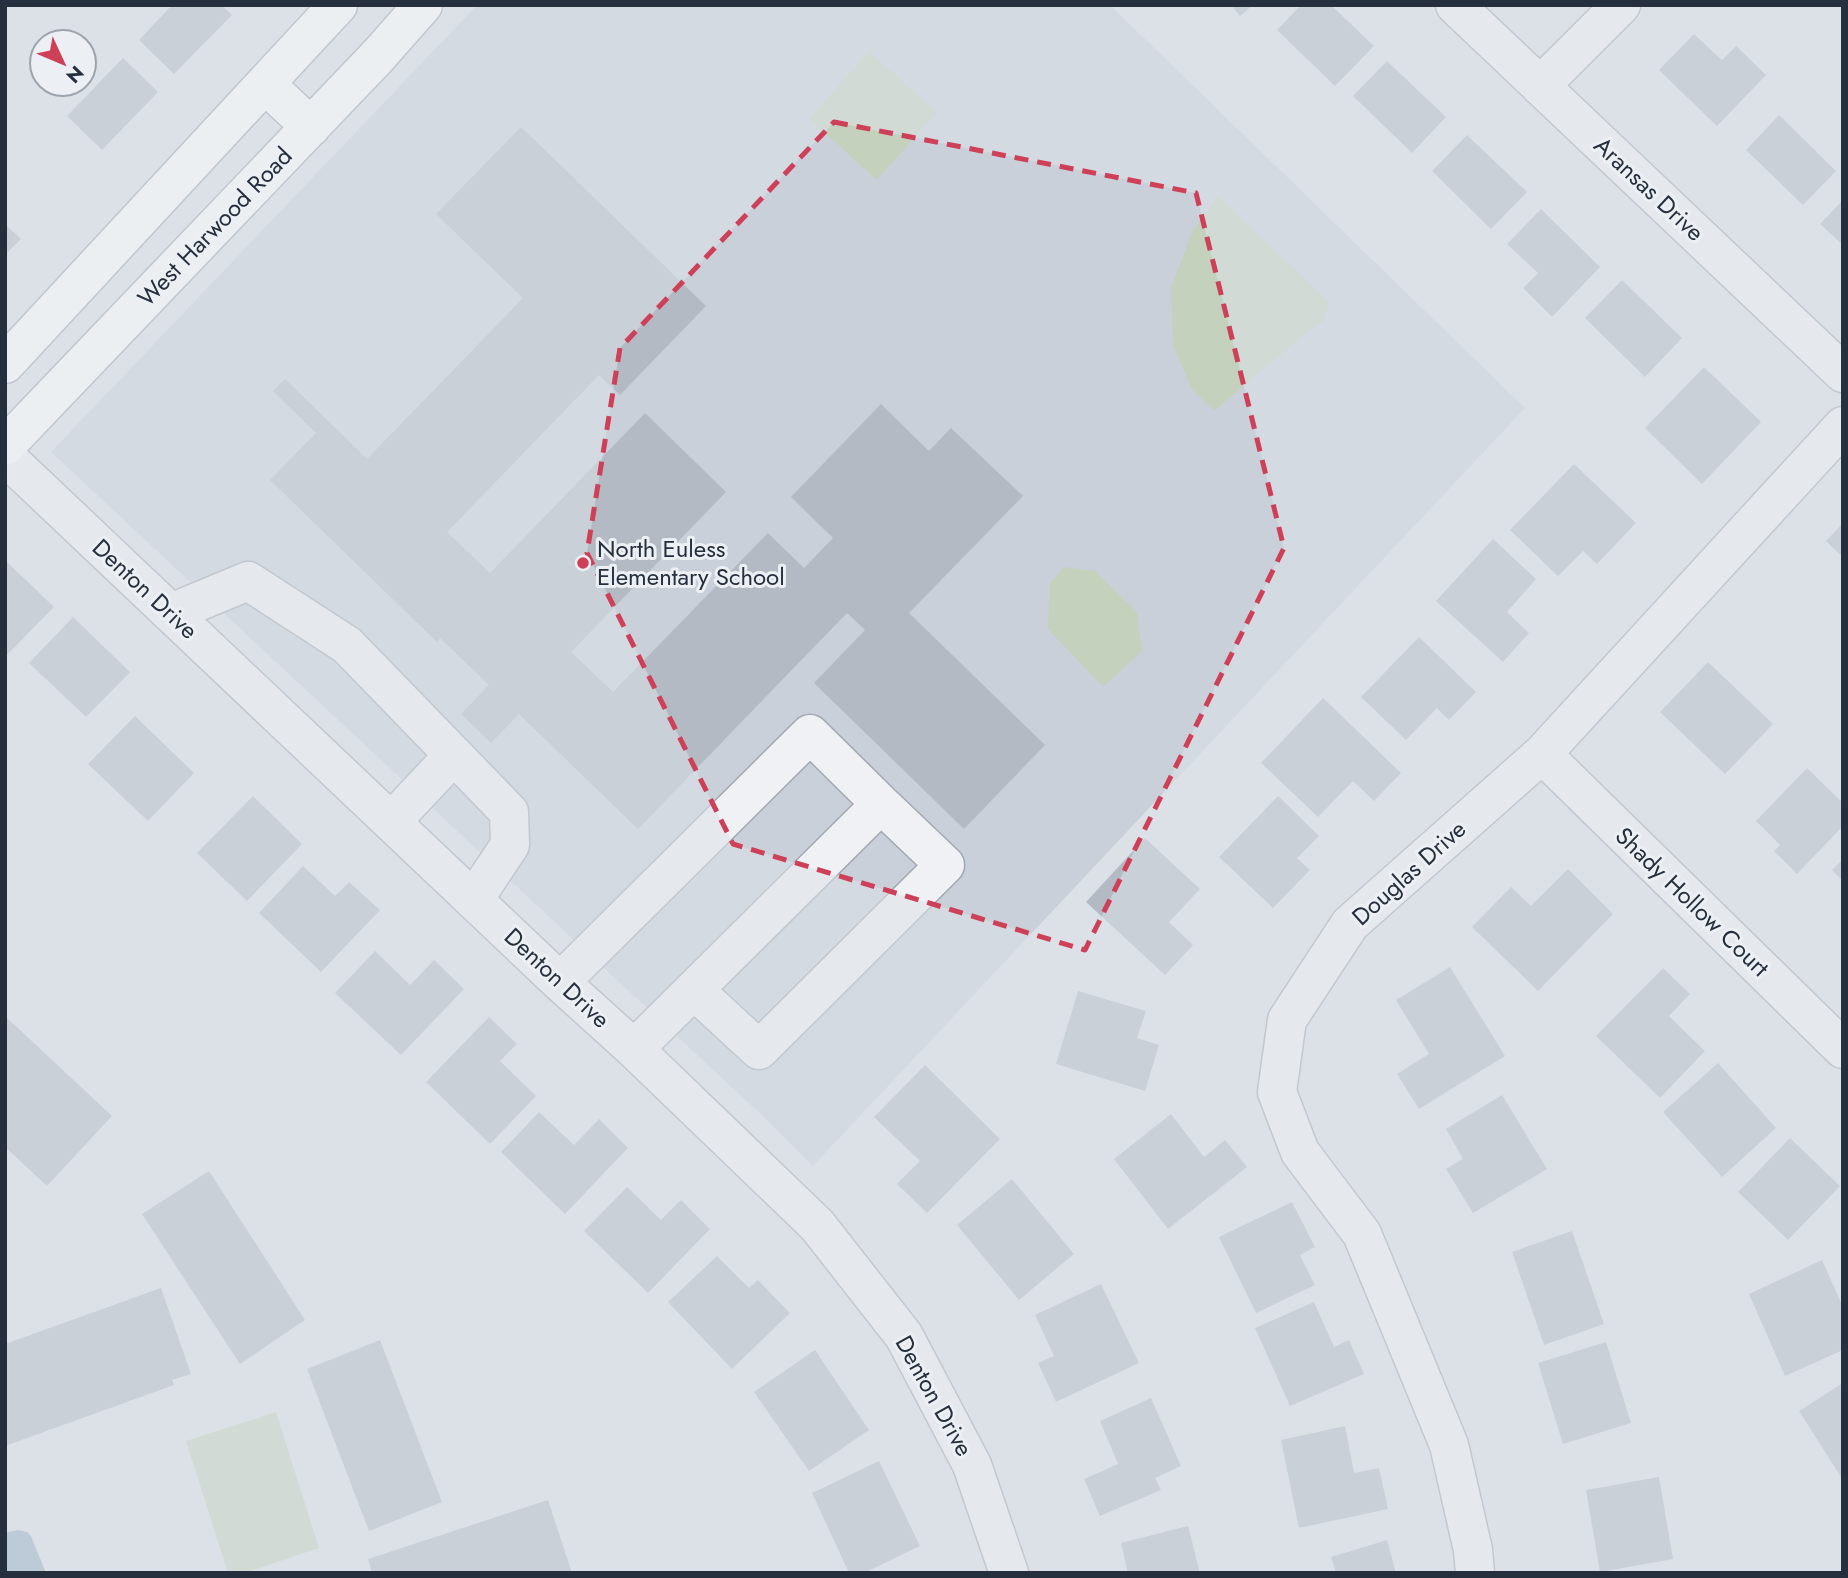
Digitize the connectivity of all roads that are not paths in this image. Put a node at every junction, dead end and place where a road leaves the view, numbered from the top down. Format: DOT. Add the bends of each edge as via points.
graph roads {
  1 [pos="338,5"];
  2 [pos="423,5"];
  3 [pos="1455,5"];
  4 [pos="1621,5"];
  5 [pos="265,84"];
  6 [pos="1540,86"];
  7 [pos="311,127"];
  8 [pos="5,365"];
  9 [pos="1843,373"];
  10 [pos="1843,426"];
  11 [pos="5,446"];
  12 [pos="5,456"];
  13 [pos="171,614"];
  14 [pos="1542,754"];
  15 [pos="454,755"];
  16 [pos="881,804"];
  17 [pos="391,822"];
  18 [pos="474,899"];
  19 [pos="560,982"];
  20 [pos="694,990"];
  21 [pos="634,1049"];
  22 [pos="1843,1049"];
  23 [pos="1009,1573"];
  24 [pos="1475,1573"];
  1 -- 5 [label="main road"];
  2 -- 7 [label="main road, West Harwood Road"];
  3 -- 6 [label="street, Aransas Drive"];
  4 -- 6 [label="street"];
  5 -- 7 [label="main road"];
  5 -- 8 [label="main road"];
  6 -- 9 [label="street, Aransas Drive"];
  7 -- 11 [label="main road, West Harwood Road"];
  10 -- 14 [label="street, Douglas Drive"];
  12 -- 13 [label="street, Denton Drive"];
  13 -- 15 [label="street" via="248,581 347,645"];
  13 -- 17 [label="street, Denton Drive"];
  14 -- 22 [label="street, Shady Hollow Court"];
  14 -- 24 [label="street, Douglas Drive" via="1350,924 1287,1020 1277,1092 1300,1152 1362,1234 1444,1432"];
  15 -- 17 [label="street"];
  15 -- 18 [label="street" via="509,812 510,845"];
  16 -- 19 [label="street" via="810,734"];
  16 -- 20 [label="street"];
  16 -- 20 [label="street" via="945,865 759,1050"];
  17 -- 18 [label="street, Denton Drive"];
  18 -- 19 [label="street, Denton Drive"];
  19 -- 21 [label="street, Denton Drive"];
  20 -- 21 [label="street"];
  21 -- 23 [label="street, Denton Drive" via="817,1225 904,1336 972,1465"];
}
